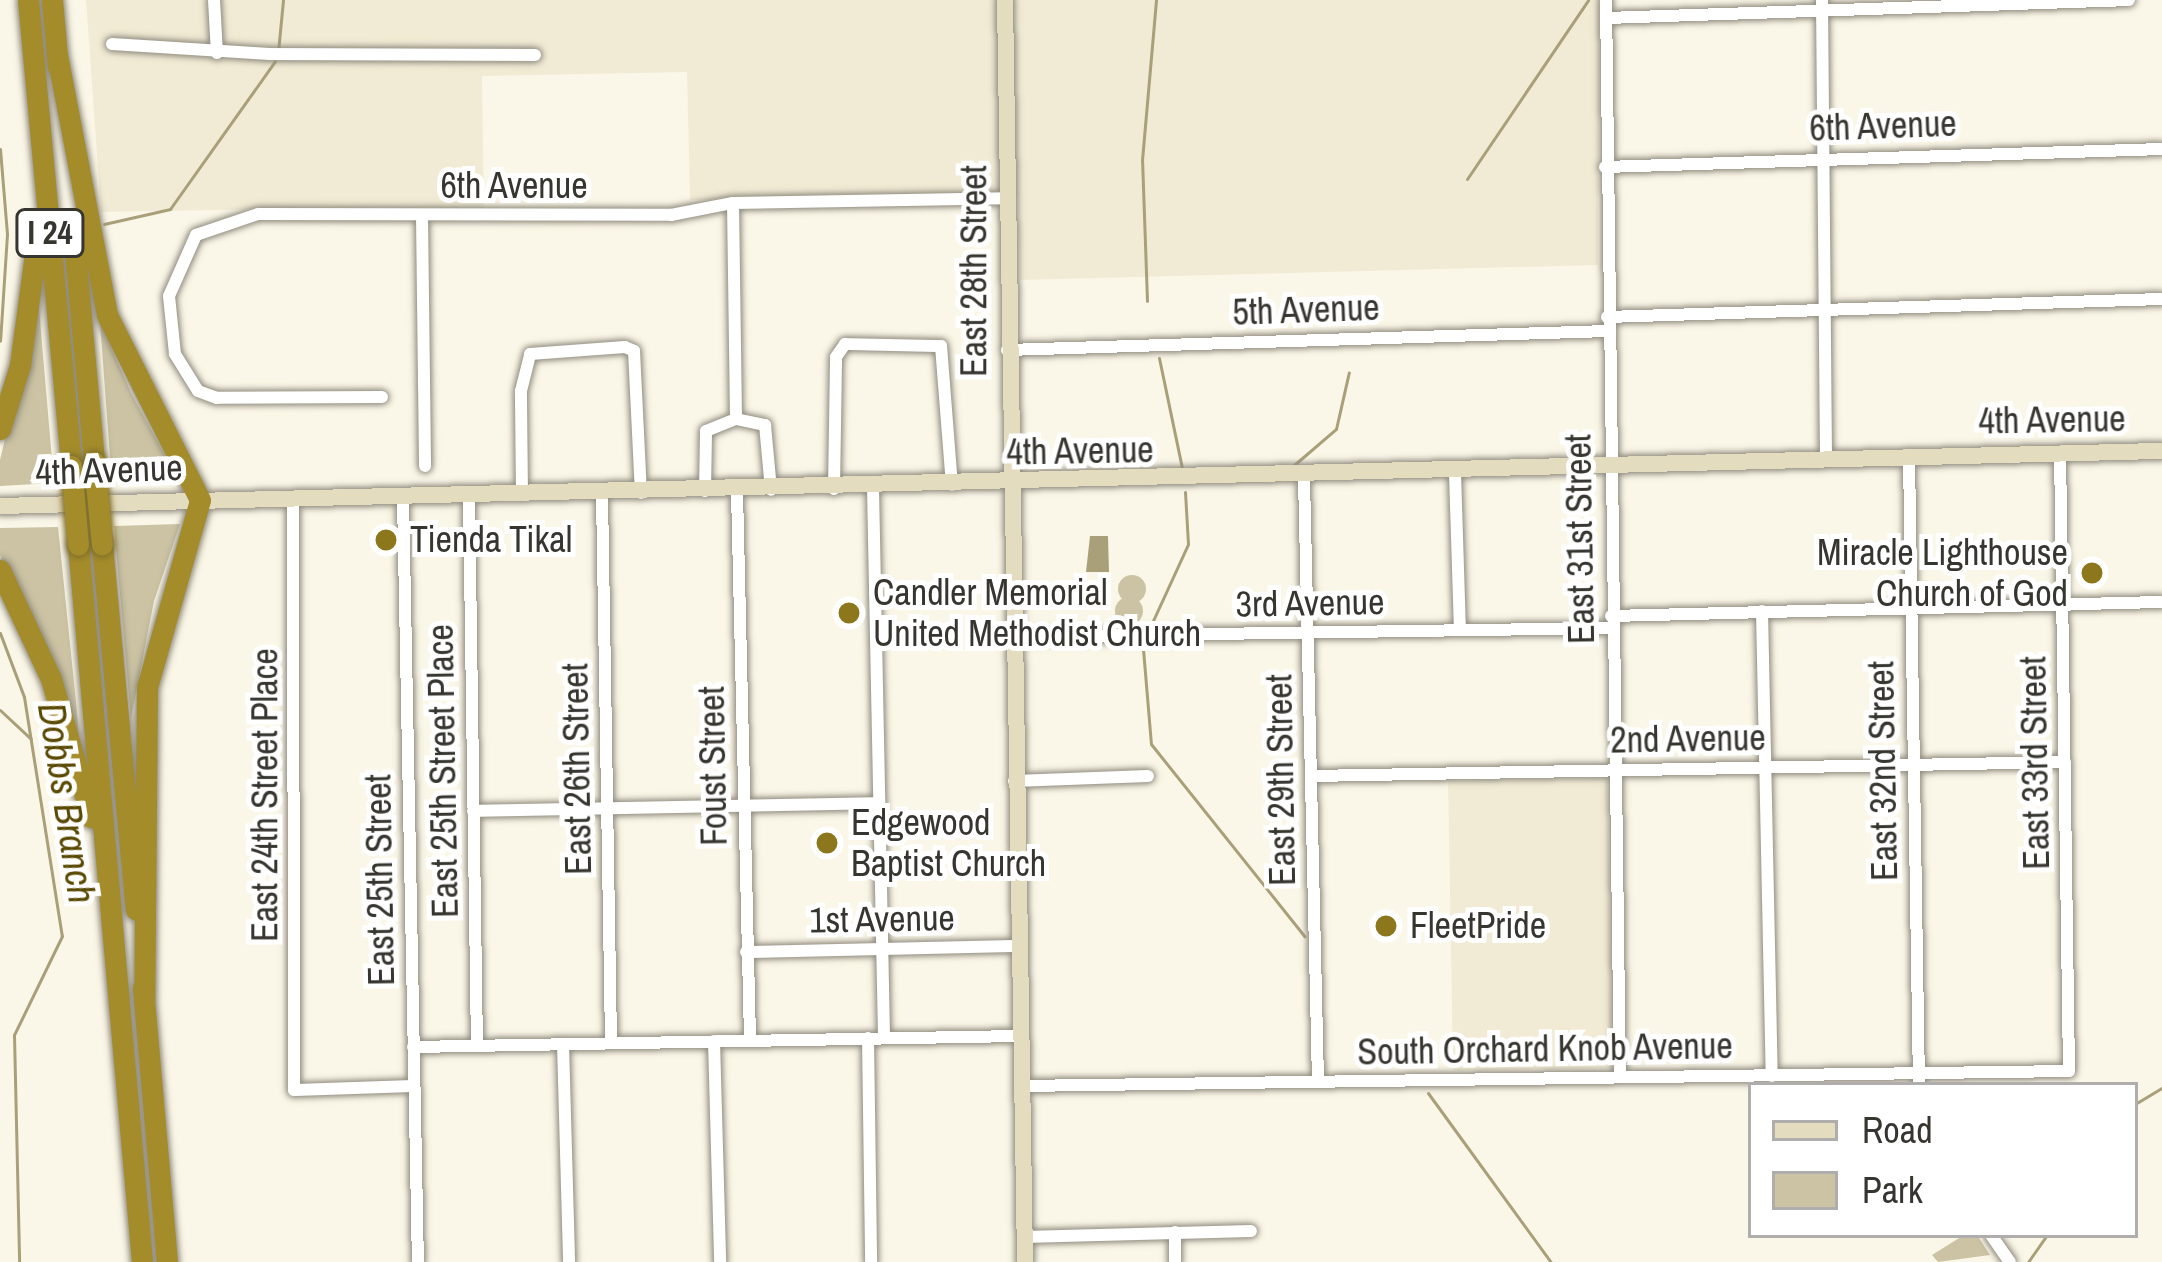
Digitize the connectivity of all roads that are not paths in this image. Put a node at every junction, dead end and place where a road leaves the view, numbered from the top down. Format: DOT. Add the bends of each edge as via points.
graph roads {
  1 [pos="28,0"];
  2 [pos="52,0"];
  3 [pos="214,0"];
  4 [pos="1004,0"];
  5 [pos="1606,0"];
  6 [pos="2129,0"];
  7 [pos="1822,5"];
  8 [pos="1606,18"];
  9 [pos="112,44"];
  10 [pos="218,53"];
  11 [pos="57,55"];
  12 [pos="535,55"];
  13 [pos="38,100"];
  14 [pos="2162,149"];
  15 [pos="1822,157"];
  16 [pos="1605,167"];
  17 [pos="1007,198"];
  18 [pos="733,203"];
  19 [pos="422,216"];
  20 [pos="2162,299"];
  21 [pos="1823,309"];
  22 [pos="1607,324"];
  23 [pos="1007,350"];
  24 [pos="382,397"];
  25 [pos="736,419"];
  26 [pos="0,429"];
  27 [pos="2162,451"];
  28 [pos="2060,453"];
  29 [pos="1909,456"];
  30 [pos="1826,457"];
  31 [pos="82,464"];
  32 [pos="425,466"];
  33 [pos="1608,467"];
  34 [pos="1455,473"];
  35 [pos="1304,478"];
  36 [pos="1009,485"];
  37 [pos="952,487"];
  38 [pos="873,488"];
  39 [pos="835,489"];
  40 [pos="771,490"];
  41 [pos="705,491"];
  42 [pos="737,491"];
  43 [pos="641,493"];
  44 [pos="602,494"];
  45 [pos="522,495"];
  46 [pos="469,496"];
  47 [pos="403,498"];
  48 [pos="200,500"];
  49 [pos="293,501"];
  50 [pos="0,506"];
  51 [pos="0,570"];
  52 [pos="2162,602"];
  53 [pos="2062,604"];
  54 [pos="1911,608"];
  55 [pos="1762,611"];
  56 [pos="1611,622"];
  57 [pos="1460,630"];
  58 [pos="1309,633"];
  59 [pos="1011,637"];
  60 [pos="2065,761"];
  61 [pos="1914,767"];
  62 [pos="1764,769"];
  63 [pos="1614,770"];
  64 [pos="1148,776"];
  65 [pos="1311,776"];
  66 [pos="1014,781"];
  67 [pos="879,803"];
  68 [pos="743,805"];
  69 [pos="609,808"];
  70 [pos="473,811"];
  71 [pos="107,884"];
  72 [pos="1018,946"];
  73 [pos="883,950"];
  74 [pos="746,952"];
  75 [pos="144,1000"];
  76 [pos="1019,1036"];
  77 [pos="868,1038"];
  78 [pos="884,1038"];
  79 [pos="750,1040"];
  80 [pos="714,1041"];
  81 [pos="611,1043"];
  82 [pos="563,1044"];
  83 [pos="477,1046"];
  84 [pos="413,1047"];
  85 [pos="2069,1071"];
  86 [pos="1772,1076"];
  87 [pos="1621,1077"];
  88 [pos="1919,1080"];
  89 [pos="1318,1081"];
  90 [pos="414,1086"];
  91 [pos="1022,1086"];
  92 [pos="1175,1232"];
  93 [pos="1251,1232"];
  94 [pos="1024,1237"];
  95 [pos="142,1262"];
  96 [pos="166,1262"];
  97 [pos="418,1262"];
  98 [pos="568,1262"];
  99 [pos="720,1262"];
  100 [pos="871,1262"];
  101 [pos="1025,1262"];
  102 [pos="1175,1262"];
  1 -- 13 [label="highway, I 24"];
  2 -- 11 [label="highway, I 24"];
  3 -- 10 [label="street"];
  4 -- 17 [label="main road, East 28th Street"];
  5 -- 8 [label="street, East 31st Street"];
  6 -- 7 [label="street"];
  7 -- 8 [label="street"];
  7 -- 15 [label="street"];
  8 -- 16 [label="street, East 31st Street"];
  9 -- 10 [label="street"];
  10 -- 12 [label="street"];
  11 -- 31 [label="highway, I 24"];
  11 -- 48 [label="highway" via="107,315"];
  13 -- 26 [label="highway" via="37,261"];
  13 -- 31 [label="highway, I 24"];
  14 -- 15 [label="street, 6th Avenue"];
  15 -- 16 [label="street, 6th Avenue"];
  15 -- 21 [label="street"];
  16 -- 22 [label="street, East 31st Street"];
  17 -- 18 [label="street, 6th Avenue"];
  17 -- 23 [label="main road, East 28th Street"];
  18 -- 19 [label="street, 6th Avenue" via="670,215"];
  18 -- 25 [label="street"];
  19 -- 24 [label="street, 6th Avenue" via="245,215 196,235 169,296 175,354 198,391 217,398"];
  19 -- 32 [label="street"];
  20 -- 21 [label="street, 5th Avenue"];
  21 -- 22 [label="street, 5th Avenue"];
  21 -- 30 [label="street"];
  22 -- 23 [label="street, 5th Avenue"];
  22 -- 33 [label="street, East 31st Street"];
  23 -- 36 [label="main road, East 28th Street"];
  25 -- 40 [label="street" via="765,425"];
  25 -- 41 [label="street" via="711,423 703,441"];
  27 -- 28 [label="main road, 4th Avenue"];
  28 -- 29 [label="main road, 4th Avenue"];
  28 -- 53 [label="street, East 33rd Street"];
  29 -- 30 [label="main road, 4th Avenue"];
  29 -- 54 [label="street, East 32nd Street"];
  30 -- 33 [label="main road, 4th Avenue"];
  31 -- 71 [label="highway, I 24, bridge" via="77,545"];
  31 -- 75 [label="highway, I 24, bridge" via="102,545"];
  33 -- 34 [label="main road, 4th Avenue"];
  33 -- 56 [label="street, East 31st Street"];
  34 -- 35 [label="main road, 4th Avenue"];
  34 -- 57 [label="street"];
  35 -- 36 [label="main road, 4th Avenue"];
  35 -- 58 [label="street, East 29th Street"];
  36 -- 37 [label="main road, 4th Avenue"];
  36 -- 59 [label="main road, East 28th Street"];
  37 -- 38 [label="main road, 4th Avenue"];
  37 -- 39 [label="street" via="946,357 932,342 839,348"];
  38 -- 39 [label="main road, 4th Avenue"];
  38 -- 67 [label="street"];
  39 -- 40 [label="main road, 4th Avenue"];
  40 -- 42 [label="main road, 4th Avenue"];
  41 -- 42 [label="main road, 4th Avenue"];
  41 -- 43 [label="main road, 4th Avenue"];
  42 -- 68 [label="street, Foust Street"];
  43 -- 44 [label="main road, 4th Avenue"];
  43 -- 45 [label="street" via="634,351 625,347 530,353 521,391"];
  44 -- 45 [label="main road, 4th Avenue"];
  44 -- 69 [label="street, East 26th Street"];
  45 -- 46 [label="main road, 4th Avenue"];
  46 -- 47 [label="main road, 4th Avenue"];
  46 -- 70 [label="street, East 25th Street Place"];
  47 -- 49 [label="main road, 4th Avenue"];
  47 -- 84 [label="street, East 25th Street"];
  48 -- 49 [label="main road, 4th Avenue"];
  48 -- 50 [label="main road, 4th Avenue"];
  48 -- 75 [label="highway" via="147,687"];
  49 -- 90 [label="street, East 24th Street Place" via="294,1090"];
  51 -- 71 [label="highway" via="69,730"];
  52 -- 53 [label="street, 3rd Avenue"];
  53 -- 54 [label="street, 3rd Avenue"];
  53 -- 60 [label="street, East 33rd Street"];
  54 -- 55 [label="street, 3rd Avenue"];
  54 -- 61 [label="street, East 32nd Street"];
  55 -- 56 [label="street, 3rd Avenue"];
  55 -- 62 [label="street"];
  56 -- 57 [label="street, 3rd Avenue"];
  56 -- 63 [label="street, East 31st Street"];
  57 -- 58 [label="street, 3rd Avenue"];
  58 -- 59 [label="street, 3rd Avenue"];
  58 -- 65 [label="street, East 29th Street"];
  59 -- 66 [label="main road, East 28th Street"];
  60 -- 61 [label="street, 2nd Avenue"];
  60 -- 85 [label="street, East 33rd Street"];
  61 -- 62 [label="street, 2nd Avenue"];
  61 -- 88 [label="street, East 32nd Street"];
  62 -- 63 [label="street, 2nd Avenue"];
  62 -- 86 [label="street"];
  63 -- 65 [label="street, 2nd Avenue"];
  63 -- 87 [label="street, East 31st Street"];
  64 -- 66 [label="street"];
  65 -- 89 [label="street, East 29th Street"];
  66 -- 72 [label="main road, East 28th Street"];
  67 -- 68 [label="street"];
  67 -- 73 [label="street"];
  68 -- 69 [label="street"];
  68 -- 74 [label="street, Foust Street"];
  69 -- 70 [label="street"];
  69 -- 81 [label="street, East 26th Street"];
  70 -- 83 [label="street, East 25th Street Place"];
  71 -- 95 [label="highway, I 24"];
  72 -- 73 [label="street, 1st Avenue"];
  72 -- 76 [label="main road, East 28th Street"];
  73 -- 74 [label="street, 1st Avenue"];
  73 -- 78 [label="street"];
  74 -- 79 [label="street, Foust Street"];
  75 -- 96 [label="highway, I 24"];
  76 -- 78 [label="street"];
  76 -- 91 [label="main road, East 28th Street"];
  77 -- 78 [label="street"];
  77 -- 79 [label="street"];
  77 -- 100 [label="street"];
  79 -- 80 [label="street"];
  80 -- 81 [label="street"];
  80 -- 99 [label="street"];
  81 -- 82 [label="street"];
  82 -- 83 [label="street"];
  82 -- 98 [label="street"];
  83 -- 84 [label="street"];
  84 -- 90 [label="street, East 25th Street"];
  85 -- 88 [label="street, South Orchard Knob Avenue"];
  86 -- 87 [label="street, South Orchard Knob Avenue"];
  86 -- 88 [label="street, South Orchard Knob Avenue"];
  87 -- 89 [label="street, South Orchard Knob Avenue"];
  89 -- 91 [label="street, South Orchard Knob Avenue"];
  90 -- 97 [label="street, East 25th Street"];
  91 -- 94 [label="main road, East 28th Street"];
  92 -- 93 [label="street"];
  92 -- 94 [label="street"];
  92 -- 102 [label="street"];
  94 -- 101 [label="main road, East 28th Street"];
}
